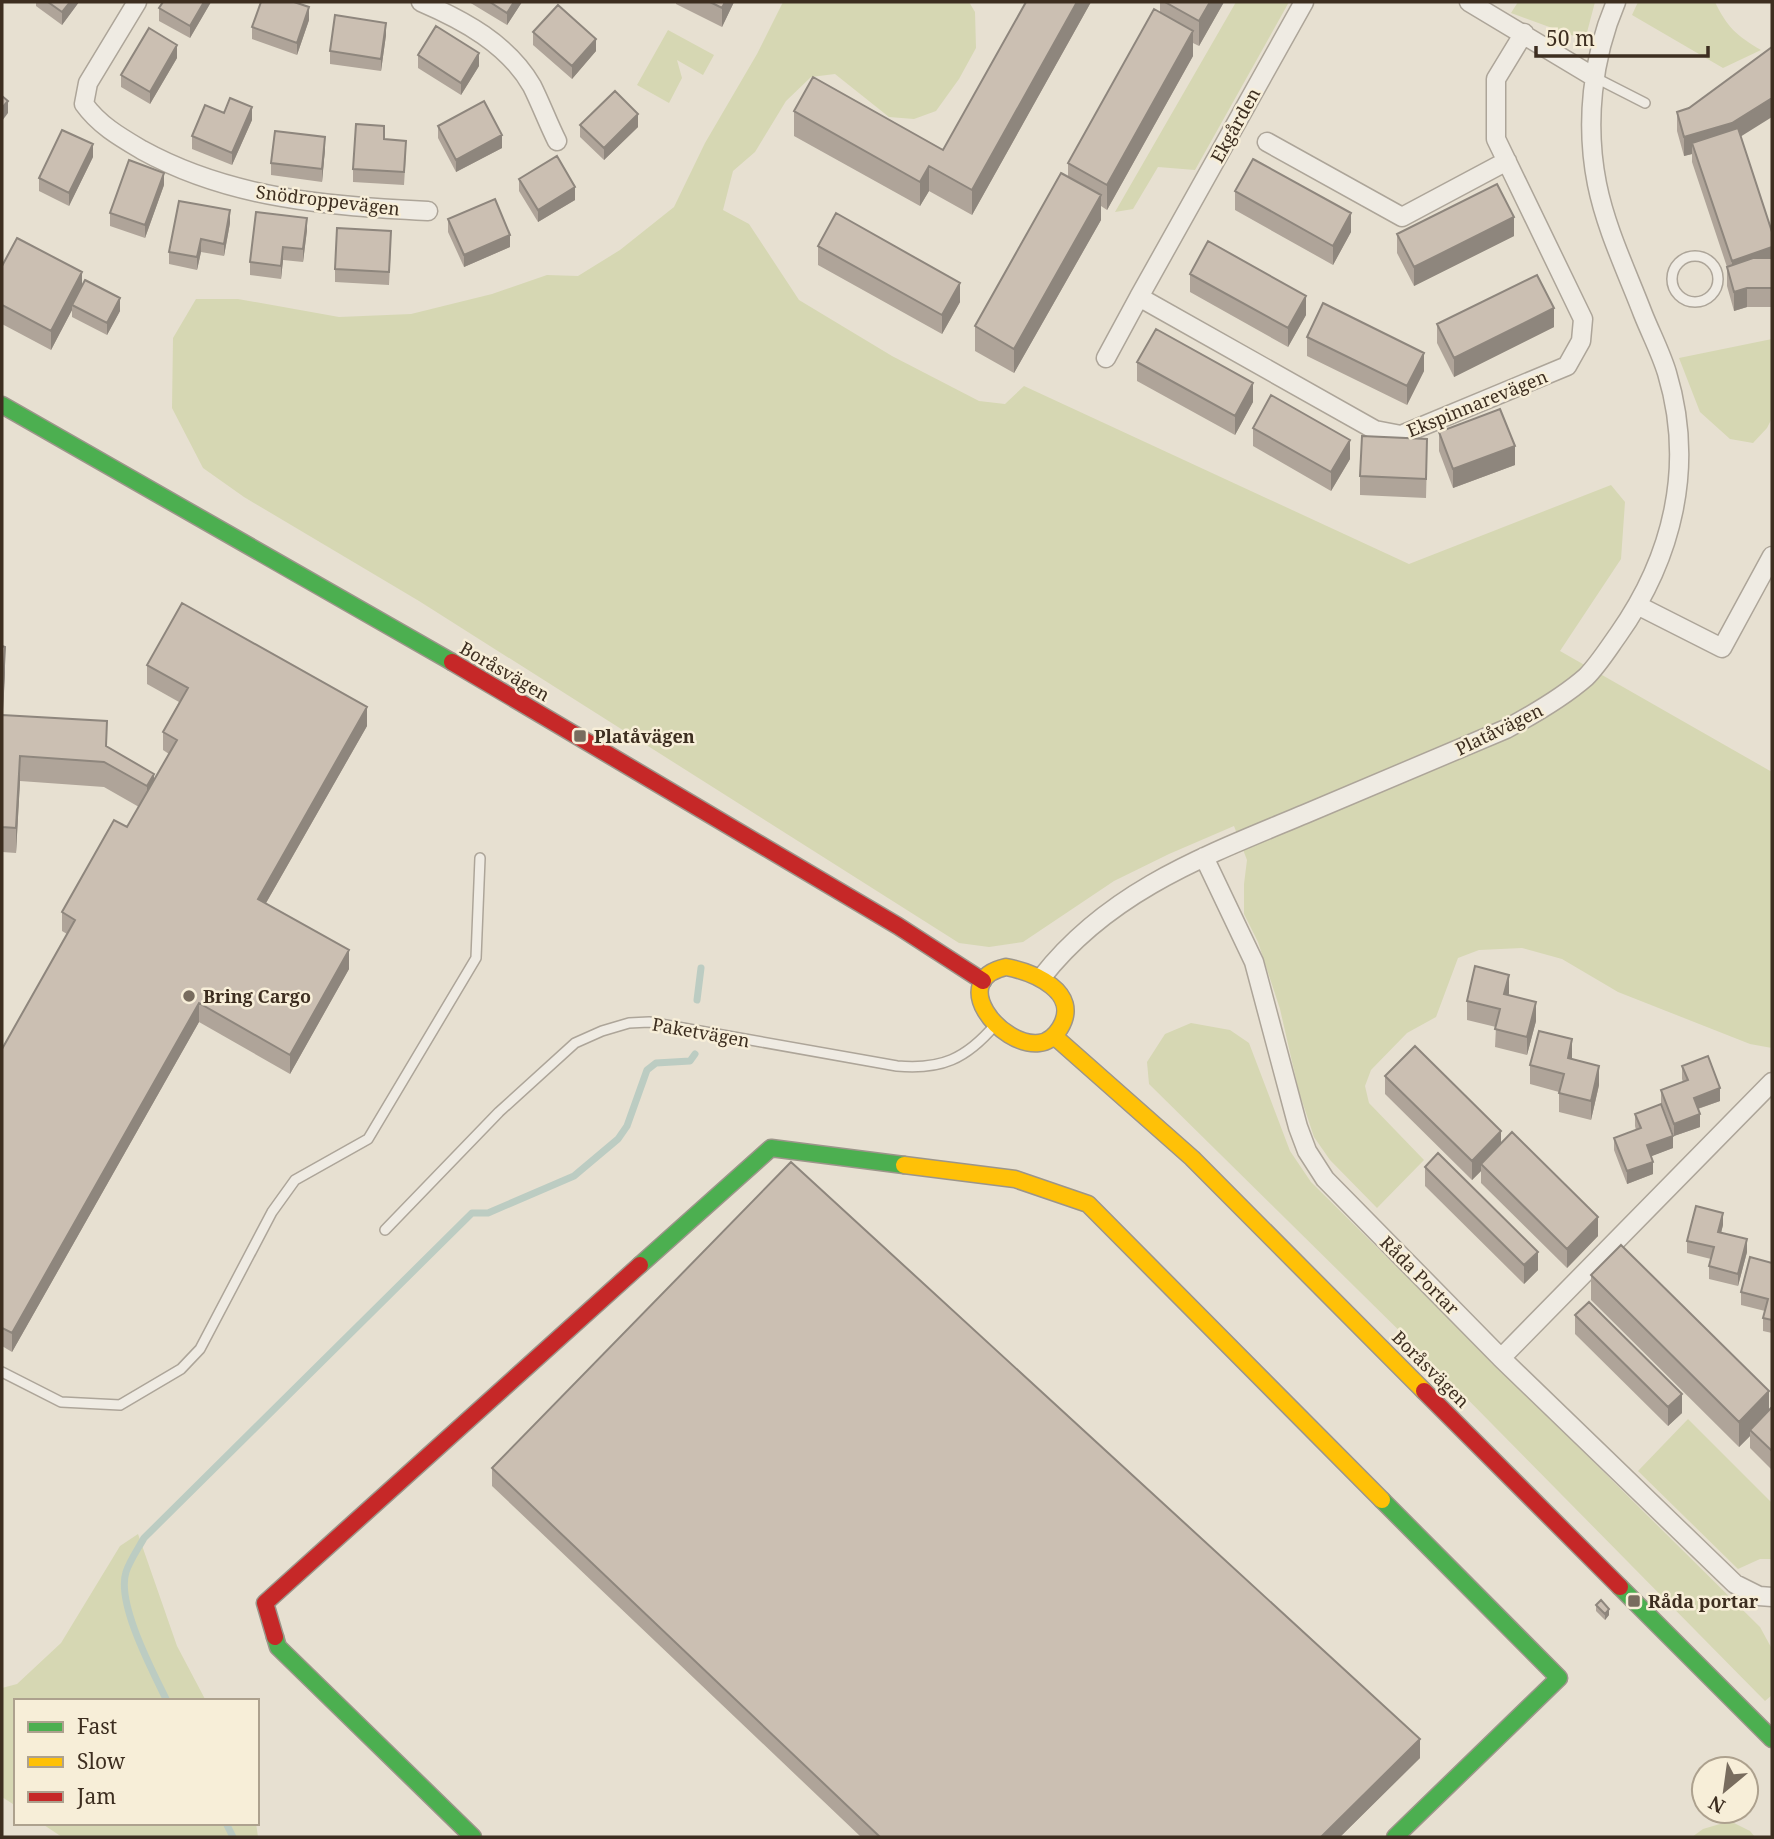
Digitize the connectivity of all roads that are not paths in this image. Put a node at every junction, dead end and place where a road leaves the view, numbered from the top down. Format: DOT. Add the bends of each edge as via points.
graph roads {
  1 [pos="138,2"];
  2 [pos="421,2"];
  3 [pos="1304,2"];
  4 [pos="1469,2"];
  5 [pos="1616,2"];
  6 [pos="1524,33"];
  7 [pos="1594,77"];
  8 [pos="1645,103"];
  9 [pos="557,141"];
  10 [pos="1267,142"];
  11 [pos="1507,161"];
  12 [pos="428,211"];
  13 [pos="1715,270"];
  14 [pos="1139,297"];
  15 [pos="1106,358"];
  16 [pos="2,405"];
  17 [pos="1772,556"];
  18 [pos="1639,606"];
  19 [pos="1204,857"];
  20 [pos="480,858"];
  21 [pos="1042,977"];
  22 [pos="983,981"];
  23 [pos="996,1024"];
  24 [pos="1054,1036"];
  25 [pos="1772,1083"];
  26 [pos="384,1230"];
  27 [pos="1502,1358"];
  28 [pos="2,1372"];
  29 [pos="1772,1597"];
  30 [pos="1772,1739"];
  31 [pos="473,1837"];
  32 [pos="1395,1837"];
  1 -- 12 [label="street, Snödroppevägen" via="88,83 84,104 95,120 160,159 236,188 312,202"];
  2 -- 9 [label="street" via="482,33 515,63 531,85"];
  3 -- 14 [label="street, Ekgården"];
  4 -- 6 [label="street"];
  5 -- 7 [label="street, Platåvägen"];
  6 -- 7 [label="street"];
  6 -- 11 [label="street, Ekspinnarevägen" via="1496,79 1496,139"];
  7 -- 8 [label="lane"];
  7 -- 18 [label="street, Platåvägen" via="1592,156 1597,186 1667,373 1678,438 1674,515 1660,562"];
  10 -- 11 [label="street" via="1402,217"];
  11 -- 14 [label="street, Ekspinnarevägen" via="1583,319 1581,341 1567,366 1401,435 1375,430"];
  13 -- 13 [label="lane" via="1706,259 1686,258 1672,275 1675,291 1687,301 1702,300 1714,290"];
  14 -- 15 [label="street"];
  16 -- 22 [label="street, Boråsvägen" via="538,711"];
  17 -- 18 [label="street" via="1722,648"];
  18 -- 19 [label="street, Platåvägen" via="1587,676 1546,707 1506,729"];
  19 -- 21 [label="street, Platåvägen" via="1143,887 1090,926"];
  19 -- 27 [label="street, Råda Portar" via="1254,962 1298,1127 1315,1166"];
  20 -- 28 [label="lane" via="476,958 368,1139 295,1180 272,1212 200,1349 181,1370 120,1405 61,1402"];
  21 -- 22 [label="street" via="1006,967 995,968"];
  21 -- 24 [label="street" via="1063,999 1066,1011"];
  22 -- 23 [label="street" via="980,1005"];
  23 -- 24 [label="street" via="1032,1043"];
  23 -- 26 [label="lane, Paketvägen" via="958,1058 918,1068 649,1022 602,1031 575,1043 499,1112"];
  24 -- 30 [label="street, Boråsvägen" via="1192,1158"];
  25 -- 27 [label="street"];
  27 -- 29 [label="street, Råda Portar" via="1735,1584"];
  31 -- 32 [label="street" via="278,1647 265,1603 771,1148 1015,1179 1088,1204 1559,1678"];
}
